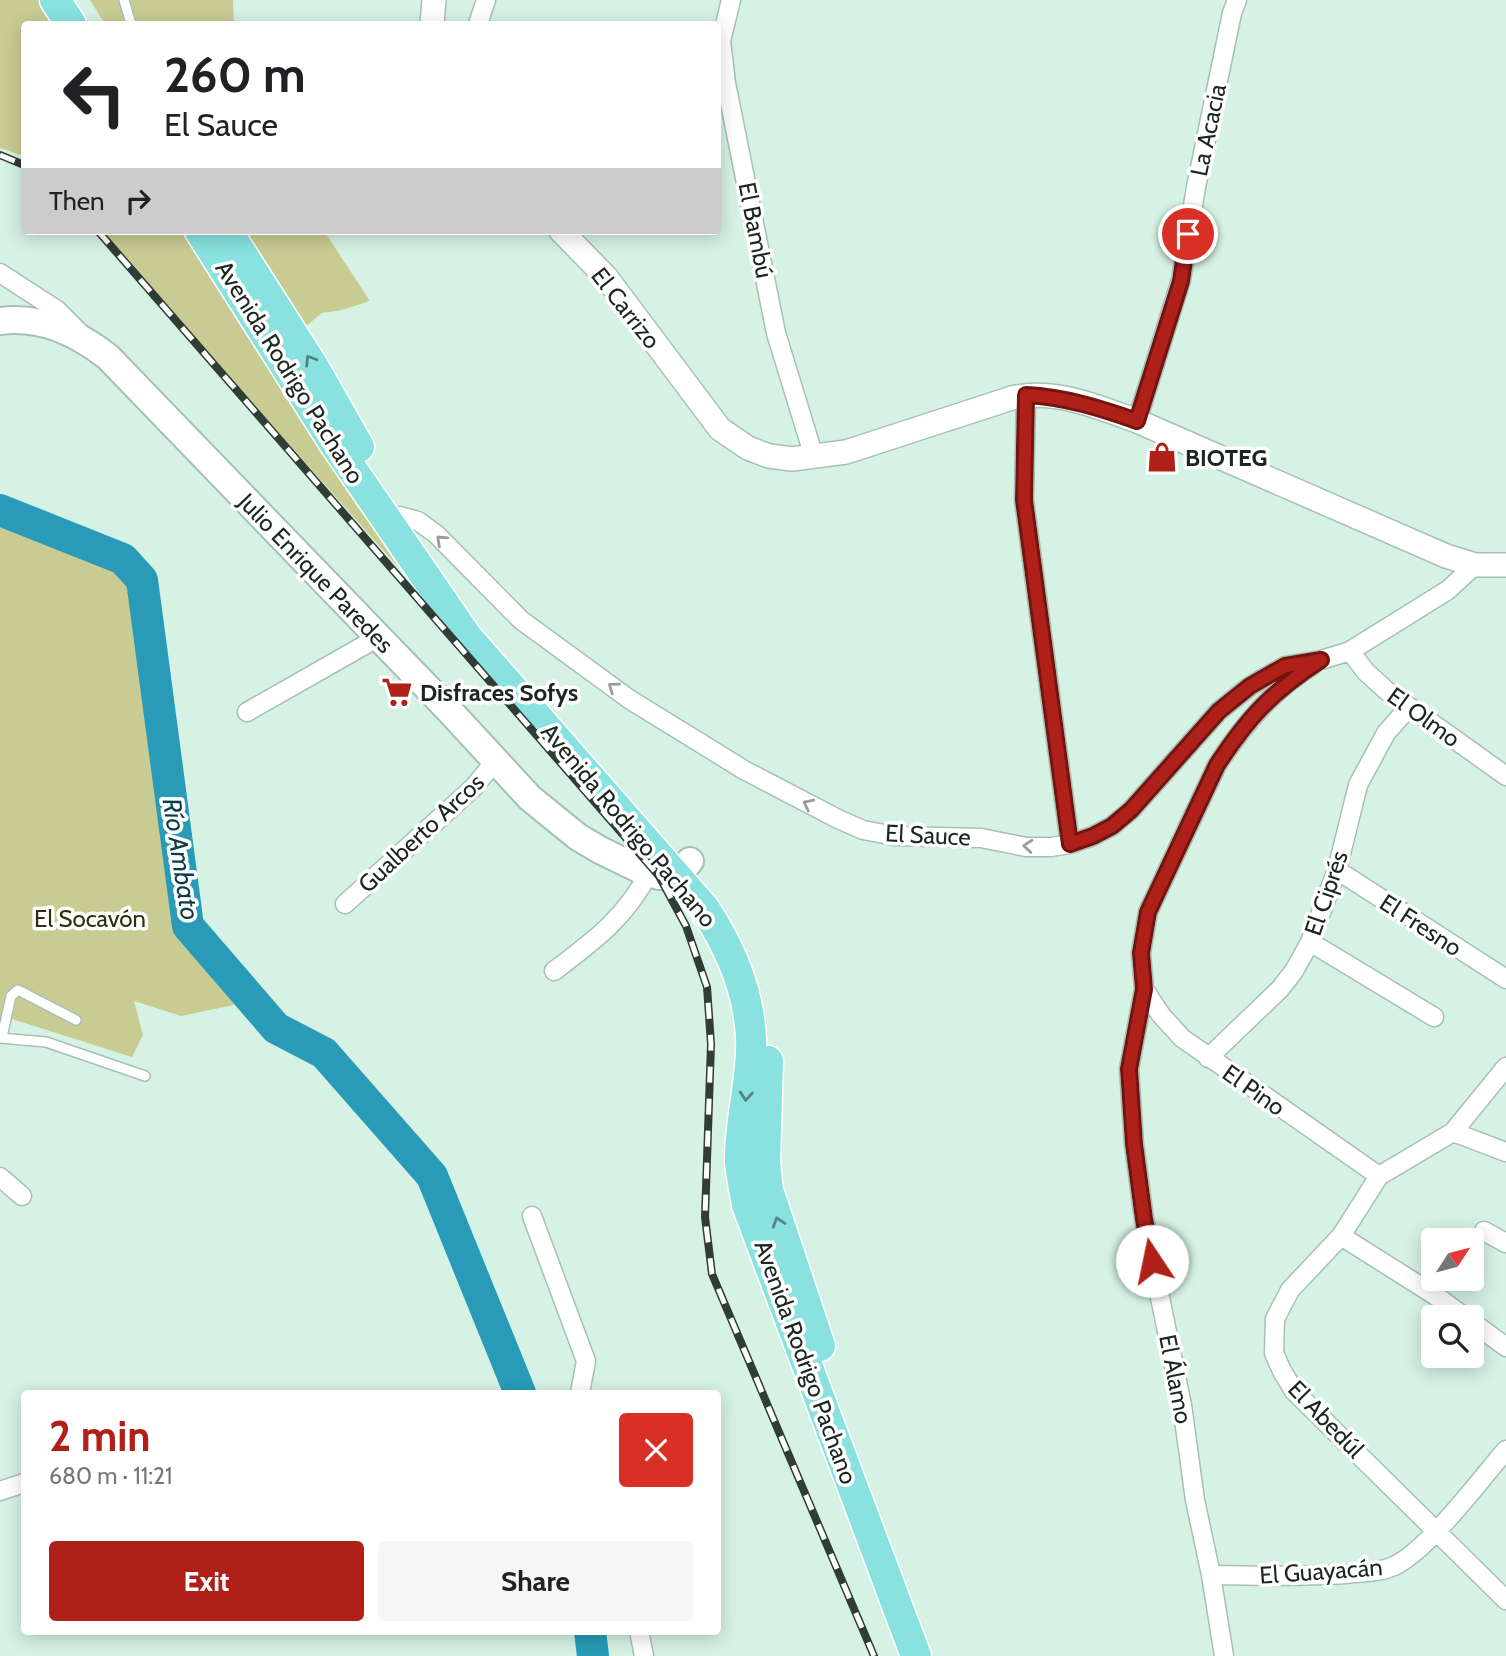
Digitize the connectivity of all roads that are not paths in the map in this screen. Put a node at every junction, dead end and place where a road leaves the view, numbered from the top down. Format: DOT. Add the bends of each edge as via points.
graph roads {
  1 [pos="55,0"];
  2 [pos="74,0"];
  3 [pos="124,0"];
  4 [pos="434,0"];
  5 [pos="486,0"];
  6 [pos="731,0"];
  7 [pos="1237,0"];
  8 [pos="69,21"];
  9 [pos="87,21"];
  10 [pos="130,21"];
  11 [pos="432,21"];
  12 [pos="479,21"];
  13 [pos="721,37"];
  14 [pos="721,48"];
  15 [pos="203,235"];
  16 [pos="230,235"];
  17 [pos="565,235"];
  18 [pos="0,273"];
  19 [pos="0,321"];
  20 [pos="94,346"];
  21 [pos="1026,395"];
  22 [pos="1137,421"];
  23 [pos="814,457"];
  24 [pos="393,519"];
  25 [pos="1475,565"];
  26 [pos="1506,565"];
  27 [pos="377,638"];
  28 [pos="1350,651"];
  29 [pos="1321,660"];
  30 [pos="1409,707"];
  31 [pos="247,712"];
  32 [pos="496,760"];
  33 [pos="1506,776"];
  34 [pos="1070,844"];
  35 [pos="672,870"];
  36 [pos="1337,870"];
  37 [pos="345,904"];
  38 [pos="1310,942"];
  39 [pos="554,971"];
  40 [pos="1506,979"];
  41 [pos="1144,989"];
  42 [pos="1434,1017"];
  43 [pos="76,1020"];
  44 [pos="1,1037"];
  45 [pos="1208,1058"];
  46 [pos="1506,1067"];
  47 [pos="145,1076"];
  48 [pos="1453,1132"];
  49 [pos="1506,1152"];
  50 [pos="1379,1176"];
  51 [pos="0,1177"];
  52 [pos="22,1196"];
  53 [pos="532,1216"];
  54 [pos="1484,1231"];
  55 [pos="1341,1236"];
  56 [pos="1506,1243"];
  57 [pos="1448,1305"];
  58 [pos="1484,1331"];
  59 [pos="1506,1348"];
  60 [pos="581,1390"];
  61 [pos="1506,1450"];
  62 [pos="21,1484"];
  63 [pos="0,1491"];
  64 [pos="1436,1531"];
  65 [pos="1211,1575"];
  66 [pos="1506,1600"];
  67 [pos="640,1635"];
  68 [pos="644,1656"];
  69 [pos="916,1656"];
  70 [pos="930,1656"];
  71 [pos="1224,1656"];
  1 -- 8 [label="main road"];
  2 -- 9 [label="main road"];
  3 -- 10 [label="lane"];
  4 -- 11 [label="street"];
  5 -- 12 [label="street"];
  6 -- 13 [label="street, El Bambú"];
  7 -- 22 [label="street, La Acacia" via="1196,187 1181,281"];
  14 -- 23 [label="street, El Bambú" via="776,333"];
  15 -- 24 [label="main road, Avenida Rodrigo Pachano" via="334,443"];
  24 -- 16 [label="main road, Avenida Rodrigo Pachano, one-way" via="313,366"];
  17 -- 23 [label="street, El Carrizo" via="606,277 720,429 769,456"];
  18 -- 20 [label="street" via="57,310"];
  19 -- 20 [label="main road, Julio Enrique Paredes" via="61,327"];
  20 -- 27 [label="main road, Julio Enrique Paredes"];
  21 -- 22 [label="street" via="1091,405"];
  21 -- 23 [label="street, El Carrizo" via="846,452"];
  21 -- 34 [label="street" via="1024,500"];
  22 -- 25 [label="street"];
  34 -- 24 [label="street, El Sauce, one-way" via="1026,846 981,838 895,836 838,819 744,770 629,699 522,620 436,534 418,521"];
  24 -- 35 [label="main road, Avenida Rodrigo Pachano"];
  25 -- 26 [label="street"];
  25 -- 28 [label="street, El Sauce" via="1448,590"];
  27 -- 31 [label="street"];
  27 -- 32 [label="main road, Julio Enrique Paredes"];
  28 -- 29 [label="street, El Sauce"];
  28 -- 30 [label="street, El Olmo" via="1373,680"];
  29 -- 34 [label="street, El Sauce" via="1285,666 1250,686 1219,711 1131,810 1112,826"];
  29 -- 41 [label="street, El Álamo" via="1262,705 1217,765 1148,912 1141,953"];
  30 -- 33 [label="street, El Olmo"];
  30 -- 36 [label="street, El Ciprés" via="1386,733 1358,785"];
  32 -- 35 [label="main road, Julio Enrique Paredes" via="578,838"];
  32 -- 37 [label="street, Gualberto Arcos" via="474,787"];
  35 -- 39 [label="street"];
  35 -- 69 [label="main road, Avenida Rodrigo Pachano, one-way" via="704,908 736,966 751,1039 740,1162 747,1205"];
  70 -- 35 [label="main road, Avenida Rodrigo Pachano, one-way" via="768,1190 769,1042 760,979 729,908"];
  36 -- 38 [label="street, El Ciprés"];
  36 -- 40 [label="street, El Fresno"];
  38 -- 42 [label="street"];
  38 -- 45 [label="street, El Ciprés" via="1280,989"];
  41 -- 45 [label="street, El Pino" via="1168,1023"];
  41 -- 65 [label="street, El Álamo" via="1129,1069 1134,1144"];
  43 -- 44 [label="lane" via="18,990 11,996"];
  44 -- 47 [label="lane" via="46,1042"];
  45 -- 50 [label="street, El Pino"];
  46 -- 48 [label="street"];
  48 -- 49 [label="street"];
  48 -- 50 [label="street"];
  50 -- 55 [label="street, El Abedúl"];
  51 -- 52 [label="street"];
  53 -- 60 [label="street" via="586,1361"];
  54 -- 56 [label="street"];
  55 -- 57 [label="street"];
  55 -- 64 [label="street, El Abedúl" via="1290,1290 1275,1319 1274,1353 1294,1391"];
  58 -- 59 [label="street"];
  61 -- 64 [label="street, El Guayacán"];
  62 -- 63 [label="street"];
  64 -- 65 [label="street, El Guayacán" via="1405,1559 1380,1571 1307,1577"];
  64 -- 66 [label="street, El Abedúl"];
  65 -- 71 [label="street, El Álamo"];
  67 -- 68 [label="street"];
}
